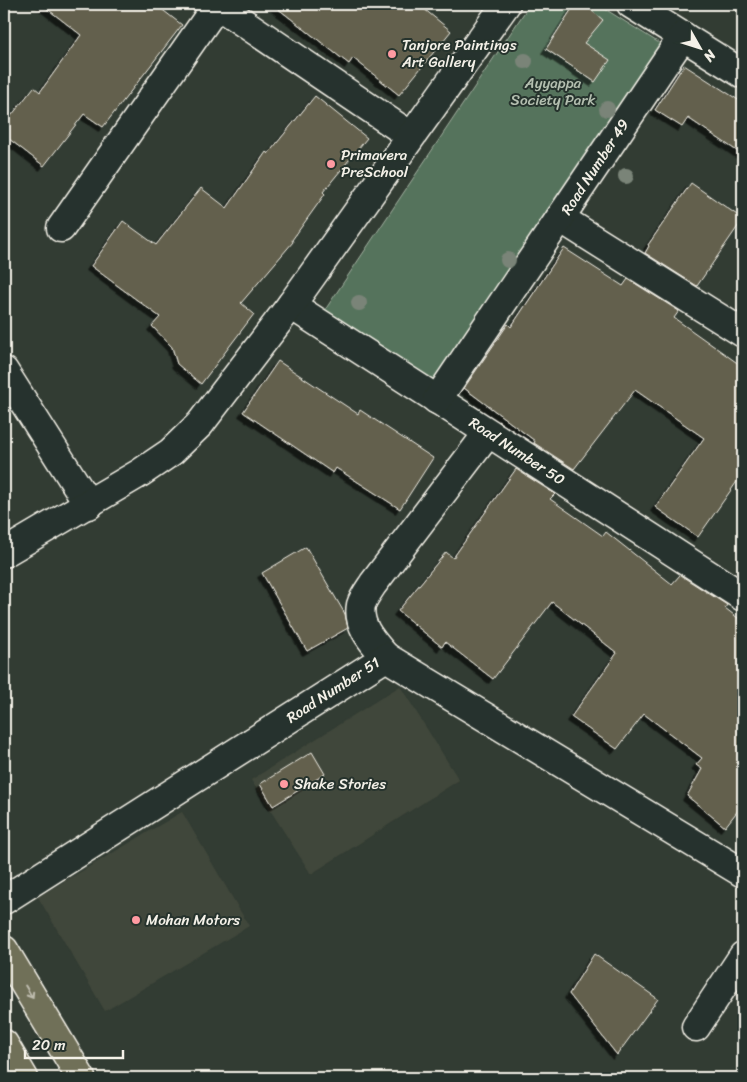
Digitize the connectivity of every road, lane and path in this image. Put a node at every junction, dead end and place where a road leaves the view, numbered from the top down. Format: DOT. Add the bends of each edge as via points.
graph roads {
  1 [pos="216,4"];
  2 [pos="506,4"];
  3 [pos="631,4"];
  4 [pos="683,36"];
  5 [pos="743,74"];
  6 [pos="411,136"];
  7 [pos="560,218"];
  8 [pos="61,228"];
  9 [pos="291,305"];
  10 [pos="743,333"];
  11 [pos="4,371"];
  12 [pos="437,400"];
  13 [pos="488,433"];
  14 [pos="89,505"];
  15 [pos="4,554"];
  16 [pos="743,597"];
  17 [pos="386,656"];
  18 [pos="743,873"];
  19 [pos="4,900"];
  20 [pos="4,950"];
  21 [pos="743,956"];
  22 [pos="696,1027"];
  23 [pos="4,1044"];
  24 [pos="24,1078"];
  25 [pos="81,1078"];
  1 -- 6 [label="street"];
  1 -- 8 [label="street"];
  2 -- 6 [label="street"];
  3 -- 4 [label="street"];
  4 -- 5 [label="street"];
  4 -- 7 [label="street, Road Number 49"];
  6 -- 9 [label="street"];
  7 -- 10 [label="street, Road Number 49"];
  7 -- 12 [label="street"];
  9 -- 12 [label="street, Road Number 50"];
  9 -- 14 [label="street" via="200,424 171,452"];
  11 -- 14 [label="street"];
  12 -- 13 [label="street, Road Number 50"];
  13 -- 16 [label="street, Road Number 50"];
  13 -- 17 [label="street" via="372,584 361,605 366,633"];
  14 -- 15 [label="street"];
  17 -- 18 [label="street, Road Number 51"];
  17 -- 19 [label="street, Road Number 51"];
  20 -- 25 [label="main road, one-way"];
  21 -- 22 [label="street"];
  23 -- 24 [label="main road"];
}
